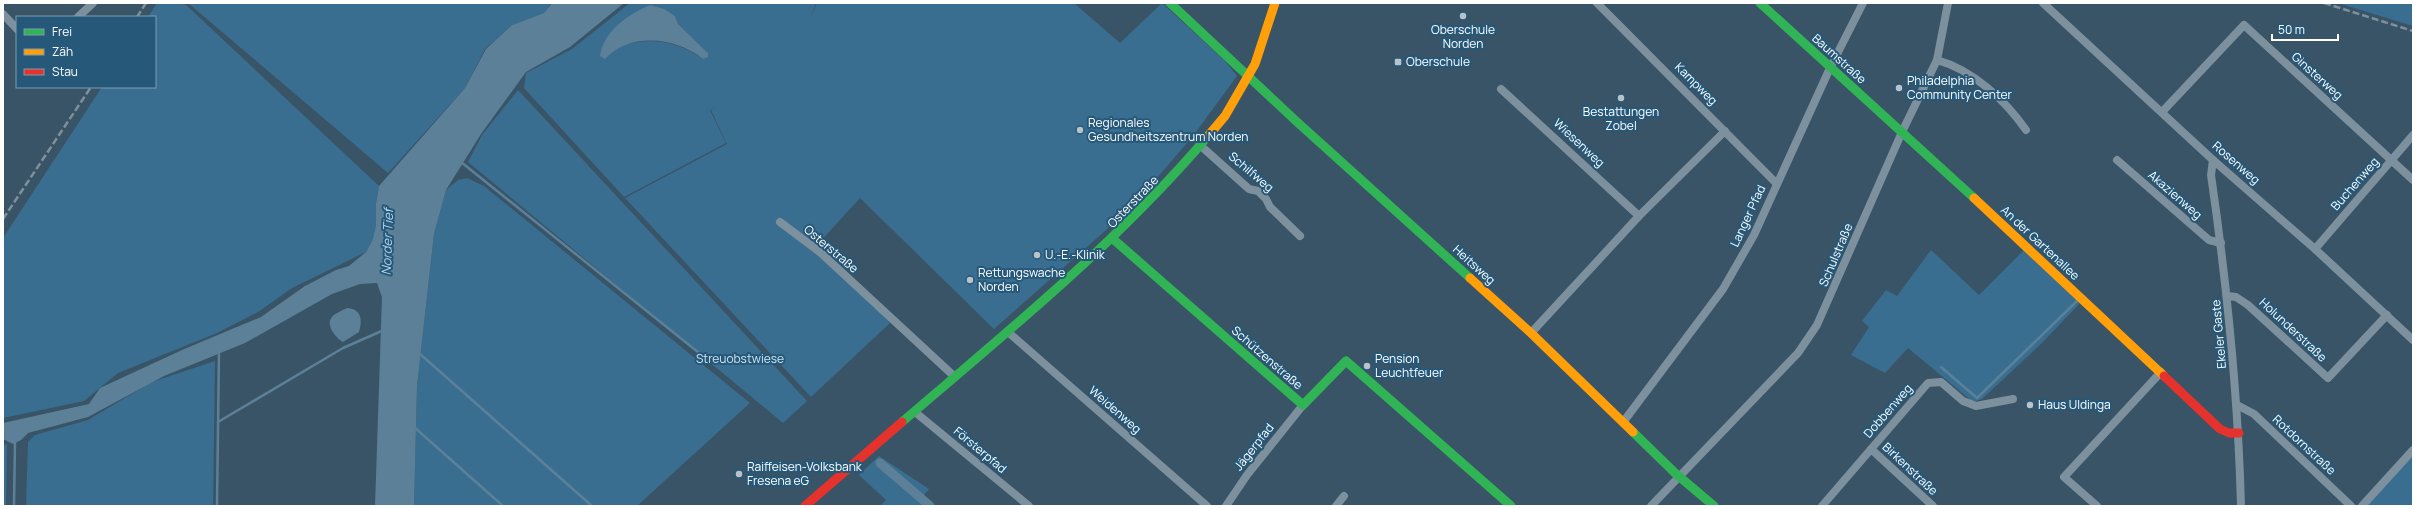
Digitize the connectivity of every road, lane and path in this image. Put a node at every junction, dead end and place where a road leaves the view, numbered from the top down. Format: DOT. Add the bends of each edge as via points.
graph roads {
  1 [pos="93,3"];
  2 [pos="1170,3"];
  3 [pos="1275,3"];
  4 [pos="1597,3"];
  5 [pos="1760,3"];
  6 [pos="1862,3"];
  7 [pos="1948,3"];
  8 [pos="2043,3"];
  9 [pos="3,14"];
  10 [pos="79,16"];
  11 [pos="16,28"];
  12 [pos="1937,60"];
  13 [pos="1830,68"];
  14 [pos="1248,76"];
  15 [pos="1501,89"];
  16 [pos="2162,112"];
  17 [pos="1725,130"];
  18 [pos="2026,130"];
  19 [pos="1902,132"];
  20 [pos="2413,136"];
  21 [pos="1201,146"];
  22 [pos="2117,160"];
  23 [pos="2213,160"];
  24 [pos="2392,160"];
  25 [pos="2413,180"];
  26 [pos="1776,183"];
  27 [pos="1639,216"];
  28 [pos="780,222"];
  29 [pos="1300,236"];
  30 [pos="1113,239"];
  31 [pos="2221,243"];
  32 [pos="2315,249"];
  33 [pos="2228,296"];
  34 [pos="2387,315"];
  35 [pos="1008,332"];
  36 [pos="1532,333"];
  37 [pos="2413,340"];
  38 [pos="2161,372"];
  39 [pos="955,377"];
  40 [pos="2013,399"];
  41 [pos="1303,405"];
  42 [pos="2238,405"];
  43 [pos="915,412"];
  44 [pos="1624,420"];
  45 [pos="2239,433"];
  46 [pos="1871,449"];
  47 [pos="2413,450"];
  48 [pos="1679,476"];
  49 [pos="1344,496"];
  50 [pos="805,506"];
  51 [pos="1029,506"];
  52 [pos="1207,506"];
  53 [pos="1226,506"];
  54 [pos="1336,506"];
  55 [pos="1511,506"];
  56 [pos="1651,506"];
  57 [pos="1714,506"];
  58 [pos="1822,506"];
  59 [pos="1933,506"];
  60 [pos="2097,506"];
  61 [pos="2241,506"];
  62 [pos="2351,506"];
  63 [pos="2362,506"];
  1 -- 10 [label="street"];
  2 -- 14 [label="street, Heitsweg"];
  3 -- 14 [label="street, Osterstraße" via="1261,49"];
  4 -- 17 [label="street, Kampweg"];
  5 -- 13 [label="street, Baumstraße"];
  6 -- 13 [label="street, Langer Pfad"];
  7 -- 12 [label="street, Schulstraße"];
  8 -- 16 [label="street, Rosenweg"];
  9 -- 11 [label="street"];
  12 -- 18 [label="street" via="1972,76 2016,114"];
  12 -- 19 [label="street, Schulstraße"];
  13 -- 19 [label="street, Baumstraße"];
  13 -- 26 [label="street, Langer Pfad"];
  14 -- 21 [label="street, Osterstraße" via="1225,116"];
  14 -- 36 [label="street, Heitsweg"];
  15 -- 27 [label="street, Wiesenweg"];
  16 -- 23 [label="street, Rosenweg"];
  16 -- 24 [label="street, Ginsterweg" via="2244,25"];
  17 -- 26 [label="street, Kampweg"];
  17 -- 27 [label="street"];
  19 -- 38 [label="street, An der Gartenallee"];
  19 -- 48 [label="street, Schulstraße" via="1831,296 1808,339 1785,367"];
  20 -- 24 [label="street, Buchenweg"];
  21 -- 29 [label="street, Schilfweg" via="1249,189 1258,191 1270,207"];
  21 -- 30 [label="street, Osterstraße"];
  22 -- 31 [label="street, Akazienweg" via="2209,240"];
  23 -- 31 [label="street, Ekeler Gaste" via="2211,174"];
  23 -- 32 [label="street, Rosenweg"];
  24 -- 25 [label="street"];
  24 -- 32 [label="street, Buchenweg"];
  26 -- 44 [label="street, Langer Pfad" via="1754,235 1723,289"];
  27 -- 36 [label="street"];
  28 -- 39 [label="street, Osterstraße" via="821,253"];
  30 -- 35 [label="street, Osterstraße"];
  30 -- 41 [label="street, Schützenstraße"];
  31 -- 33 [label="street, Ekeler Gaste"];
  32 -- 34 [label="street, Rosenweg"];
  33 -- 34 [label="street, Holunderstraße" via="2236,297 2248,305 2328,378"];
  33 -- 42 [label="street, Ekeler Gaste"];
  34 -- 37 [label="street, Rosenweg"];
  35 -- 39 [label="street, Osterstraße"];
  35 -- 52 [label="street, Weidenweg"];
  36 -- 44 [label="street, Heitsweg"];
  38 -- 45 [label="street, An der Gartenallee" via="2220,429 2229,433"];
  38 -- 60 [label="street" via="2064,477"];
  39 -- 43 [label="street, Osterstraße"];
  40 -- 46 [label="street, Dobbenweg" via="1976,406 1964,401 1941,382 1928,383"];
  41 -- 53 [label="street, Jägerpfad" via="1247,475"];
  41 -- 55 [label="street, Schützenstraße" via="1346,361"];
  42 -- 45 [label="street, Ekeler Gaste"];
  42 -- 62 [label="street, Rotdornstraße" via="2254,414"];
  43 -- 50 [label="street, Osterstraße"];
  43 -- 51 [label="street, Försterpfad"];
  44 -- 48 [label="street, Heitsweg"];
  45 -- 61 [label="street, Ekeler Gaste"];
  46 -- 58 [label="street, Dobbenweg"];
  46 -- 59 [label="street, Birkenstraße"];
  47 -- 63 [label="street"];
  48 -- 56 [label="street, Schulstraße"];
  48 -- 57 [label="street, Heitsweg"];
  49 -- 54 [label="street"];
}
